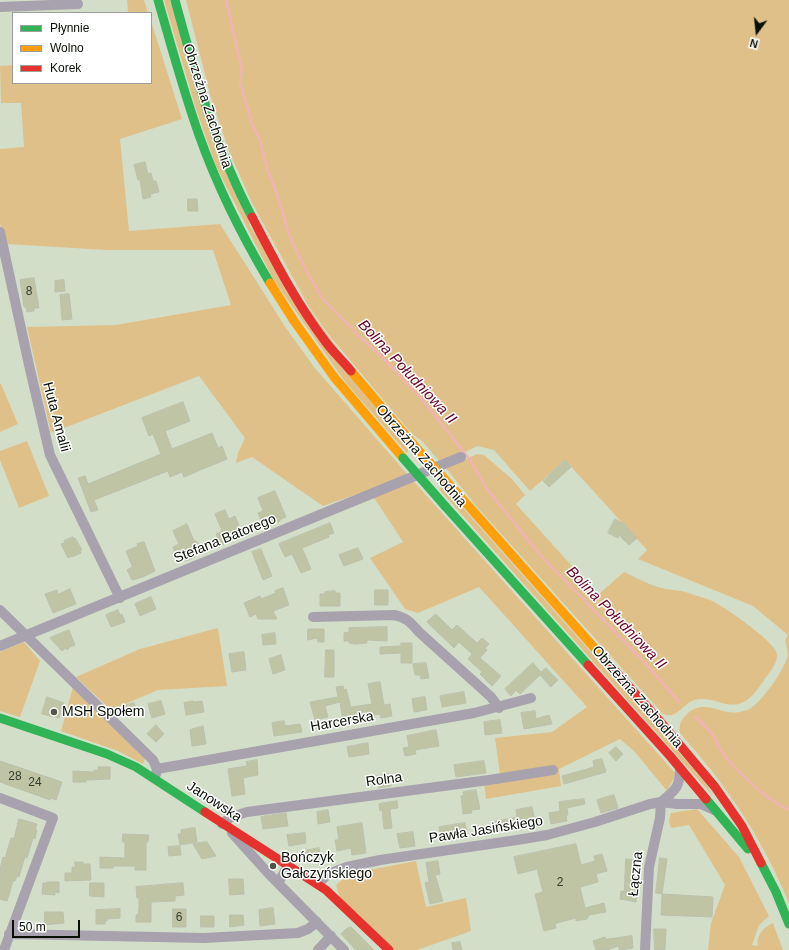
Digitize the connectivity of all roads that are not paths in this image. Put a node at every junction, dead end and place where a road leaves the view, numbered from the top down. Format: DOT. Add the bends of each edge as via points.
graph roads {
  1 [pos="157,0"];
  2 [pos="175,0"];
  3 [pos="78,4"];
  4 [pos="0,7"];
  5 [pos="0,232"];
  6 [pos="461,457"];
  7 [pos="120,598"];
  8 [pos="0,610"];
  9 [pos="313,617"];
  10 [pos="26,635"];
  11 [pos="0,646"];
  12 [pos="531,698"];
  13 [pos="498,708"];
  14 [pos="0,718"];
  15 [pos="680,768"];
  16 [pos="553,770"];
  17 [pos="155,774"];
  18 [pos="0,798"];
  19 [pos="661,802"];
  20 [pos="716,811"];
  21 [pos="223,824"];
  22 [pos="290,866"];
  23 [pos="764,867"];
  24 [pos="278,883"];
  25 [pos="318,884"];
  26 [pos="317,922"];
  27 [pos="789,924"];
  28 [pos="9,934"];
  29 [pos="331,936"];
  30 [pos="4,950"];
  31 [pos="318,950"];
  32 [pos="344,950"];
  33 [pos="389,950"];
  34 [pos="645,950"];
  1 -- 15 [label="street, Obrzeżna Zachodnia, bridge" via="195,124 215,177 243,236 286,310 312,348 403,458"];
  2 -- 23 [label="street, Obrzeżna Zachodnia, bridge" via="226,161 257,226 315,326 413,444 700,768 742,826"];
  3 -- 4 [label="street"];
  5 -- 7 [label="street, Huta Amalii" via="50,455"];
  6 -- 7 [label="street, Stefana Batorego"];
  7 -- 10 [label="street, Stefana Batorego"];
  8 -- 10 [label="street"];
  9 -- 13 [label="street" via="403,616 490,697"];
  10 -- 11 [label="street, Stefana Batorego"];
  10 -- 17 [label="street" via="153,760 156,764"];
  12 -- 13 [label="street, Harcerska"];
  13 -- 17 [label="street, Harcerska"];
  14 -- 17 [label="street, Janowska" via="107,754"];
  15 -- 19 [label="street" via="680,781 674,792"];
  15 -- 20 [label="street, Obrzeżna Zachodnia"];
  16 -- 21 [label="street, Rolna" via="248,812 231,817"];
  17 -- 21 [label="street, Janowska"];
  18 -- 28 [label="street" via="54,818"];
  19 -- 20 [label="street, Pawła Jasińskiego" via="701,804"];
  19 -- 25 [label="street, Pawła Jasińskiego" via="547,835 347,867 328,874"];
  19 -- 34 [label="street, Łączna" via="649,867"];
  20 -- 23 [label="street, Obrzeżna Zachodnia"];
  21 -- 22 [label="street, Janowska"];
  21 -- 24 [label="street"];
  22 -- 24 [label="street"];
  22 -- 25 [label="street, Janowska"];
  23 -- 27 [label="street, Obrzeżna Zachodnia"];
  24 -- 26 [label="street"];
  25 -- 33 [label="street, Janowska"];
  26 -- 28 [label="street" via="298,934 204,938"];
  26 -- 29 [label="street"];
  28 -- 30 [label="street"];
  29 -- 31 [label="street"];
  29 -- 32 [label="street"];
}
